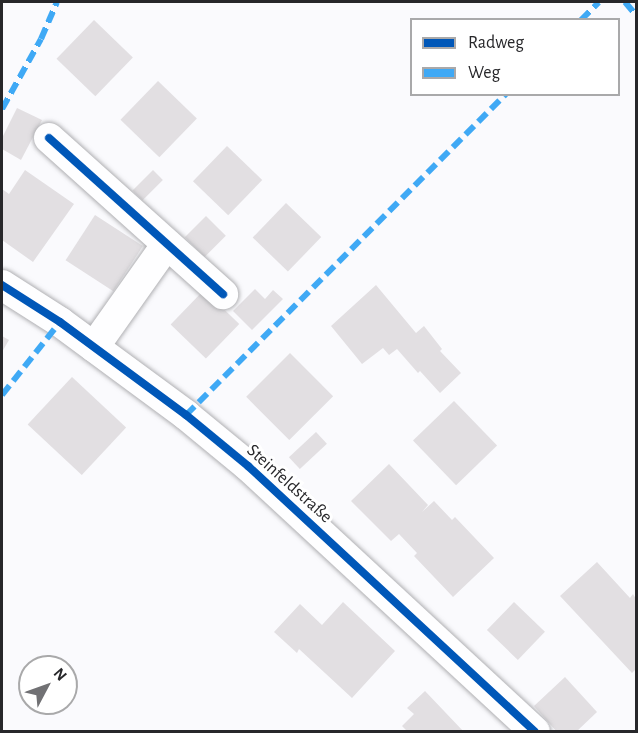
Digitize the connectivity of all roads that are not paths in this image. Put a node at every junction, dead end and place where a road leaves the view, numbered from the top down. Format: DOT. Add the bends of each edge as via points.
graph roads {
  1 [pos="49,138"];
  2 [pos="167,244"];
  3 [pos="2,285"];
  4 [pos="223,294"];
  5 [pos="94,347"];
  6 [pos="535,732"];
  1 -- 2 [label="street"];
  2 -- 4 [label="street"];
  2 -- 5 [label="street"];
  3 -- 5 [label="street, Steinfeldstraße"];
  5 -- 6 [label="street, Steinfeldstraße" via="248,466"];
}
